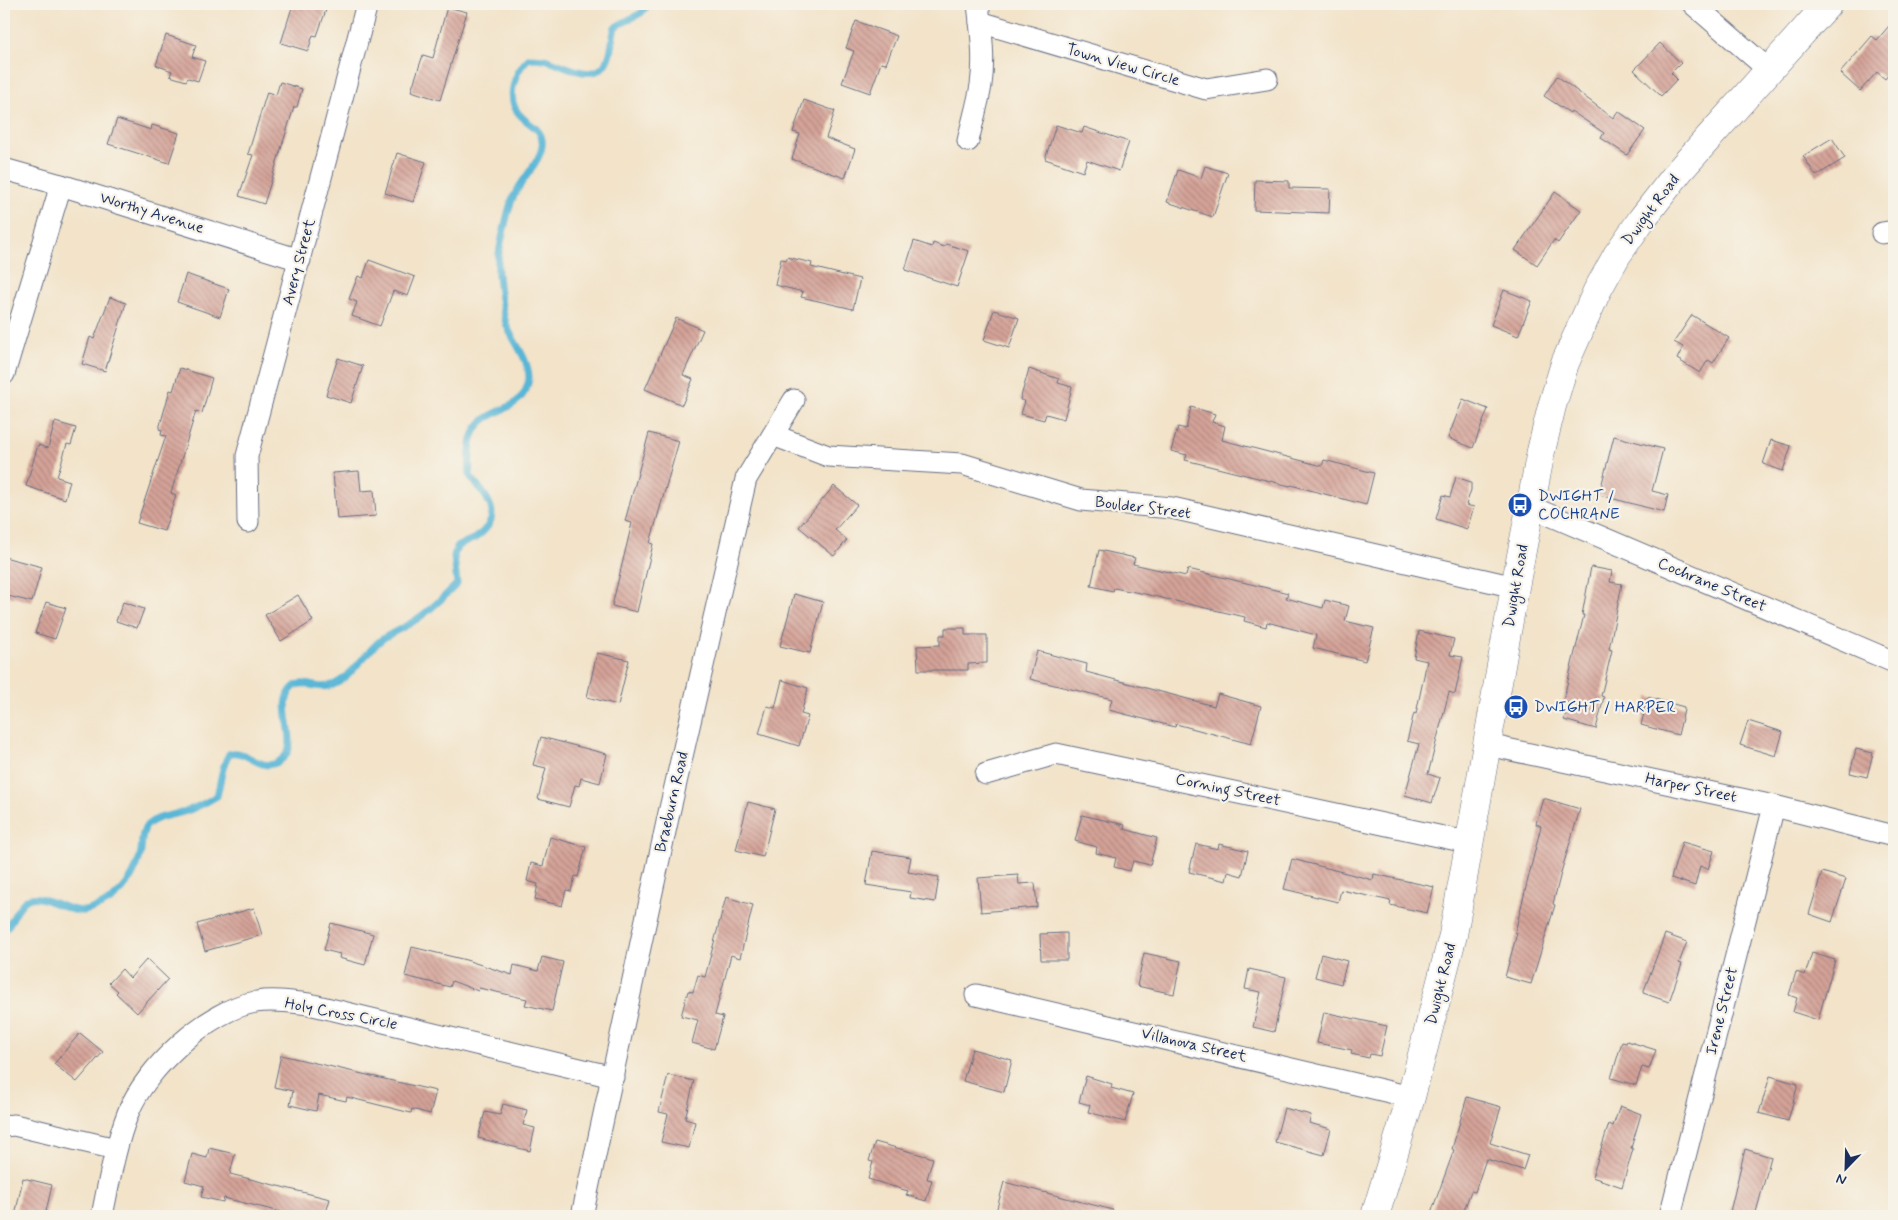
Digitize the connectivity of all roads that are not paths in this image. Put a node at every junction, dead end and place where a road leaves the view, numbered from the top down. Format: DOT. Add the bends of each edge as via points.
graph roads {
  1 [pos="367,4"];
  2 [pos="1693,4"];
  3 [pos="1828,4"];
  4 [pos="979,13"];
  5 [pos="1770,71"];
  6 [pos="1267,79"];
  7 [pos="968,141"];
  8 [pos="4,169"];
  9 [pos="61,185"];
  10 [pos="300,260"];
  11 [pos="4,374"];
  12 [pos="794,400"];
  13 [pos="773,435"];
  14 [pos="1531,507"];
  15 [pos="248,522"];
  16 [pos="1515,587"];
  17 [pos="1894,662"];
  18 [pos="1488,745"];
  19 [pos="986,774"];
  20 [pos="1774,806"];
  21 [pos="1894,836"];
  22 [pos="1470,842"];
  23 [pos="976,995"];
  24 [pos="613,1077"];
  25 [pos="1412,1097"];
  26 [pos="4,1126"];
  27 [pos="116,1149"];
  28 [pos="102,1216"];
  29 [pos="582,1216"];
  30 [pos="1375,1216"];
  31 [pos="1670,1216"];
  1 -- 10 [label="street, Avery Street"];
  2 -- 5 [label="street"];
  3 -- 5 [label="main road, Dwight Road"];
  4 -- 6 [label="street, Town View Circle" via="1206,89"];
  4 -- 7 [label="street" via="981,86"];
  5 -- 14 [label="main road, Dwight Road" via="1680,170 1605,275 1558,383"];
  8 -- 9 [label="street, Worthy Avenue"];
  9 -- 10 [label="street, Worthy Avenue"];
  9 -- 11 [label="street"];
  10 -- 15 [label="street, Avery Street" via="247,456"];
  12 -- 13 [label="street, Braeburn Road"];
  13 -- 16 [label="street, Boulder Street" via="828,456 962,464 1081,500 1172,508"];
  13 -- 24 [label="street, Braeburn Road" via="746,479"];
  14 -- 16 [label="main road, Dwight Road"];
  14 -- 17 [label="street, Cochrane Street"];
  16 -- 18 [label="main road, Dwight Road"];
  18 -- 20 [label="street, Harper Street"];
  18 -- 22 [label="main road, Dwight Road"];
  19 -- 22 [label="street, Corning Street" via="1056,754"];
  20 -- 21 [label="street, Harper Street"];
  20 -- 31 [label="street, Irene Street"];
  22 -- 25 [label="main road, Dwight Road" via="1453,935"];
  23 -- 25 [label="street, Villanova Street"];
  24 -- 27 [label="street, Holy Cross Circle" via="309,1004 256,1002 216,1017 160,1065 136,1096"];
  24 -- 29 [label="street, Braeburn Road"];
  25 -- 30 [label="main road, Dwight Road"];
  26 -- 27 [label="street" via="14,1125"];
  27 -- 28 [label="street, Holy Cross Circle"];
}
